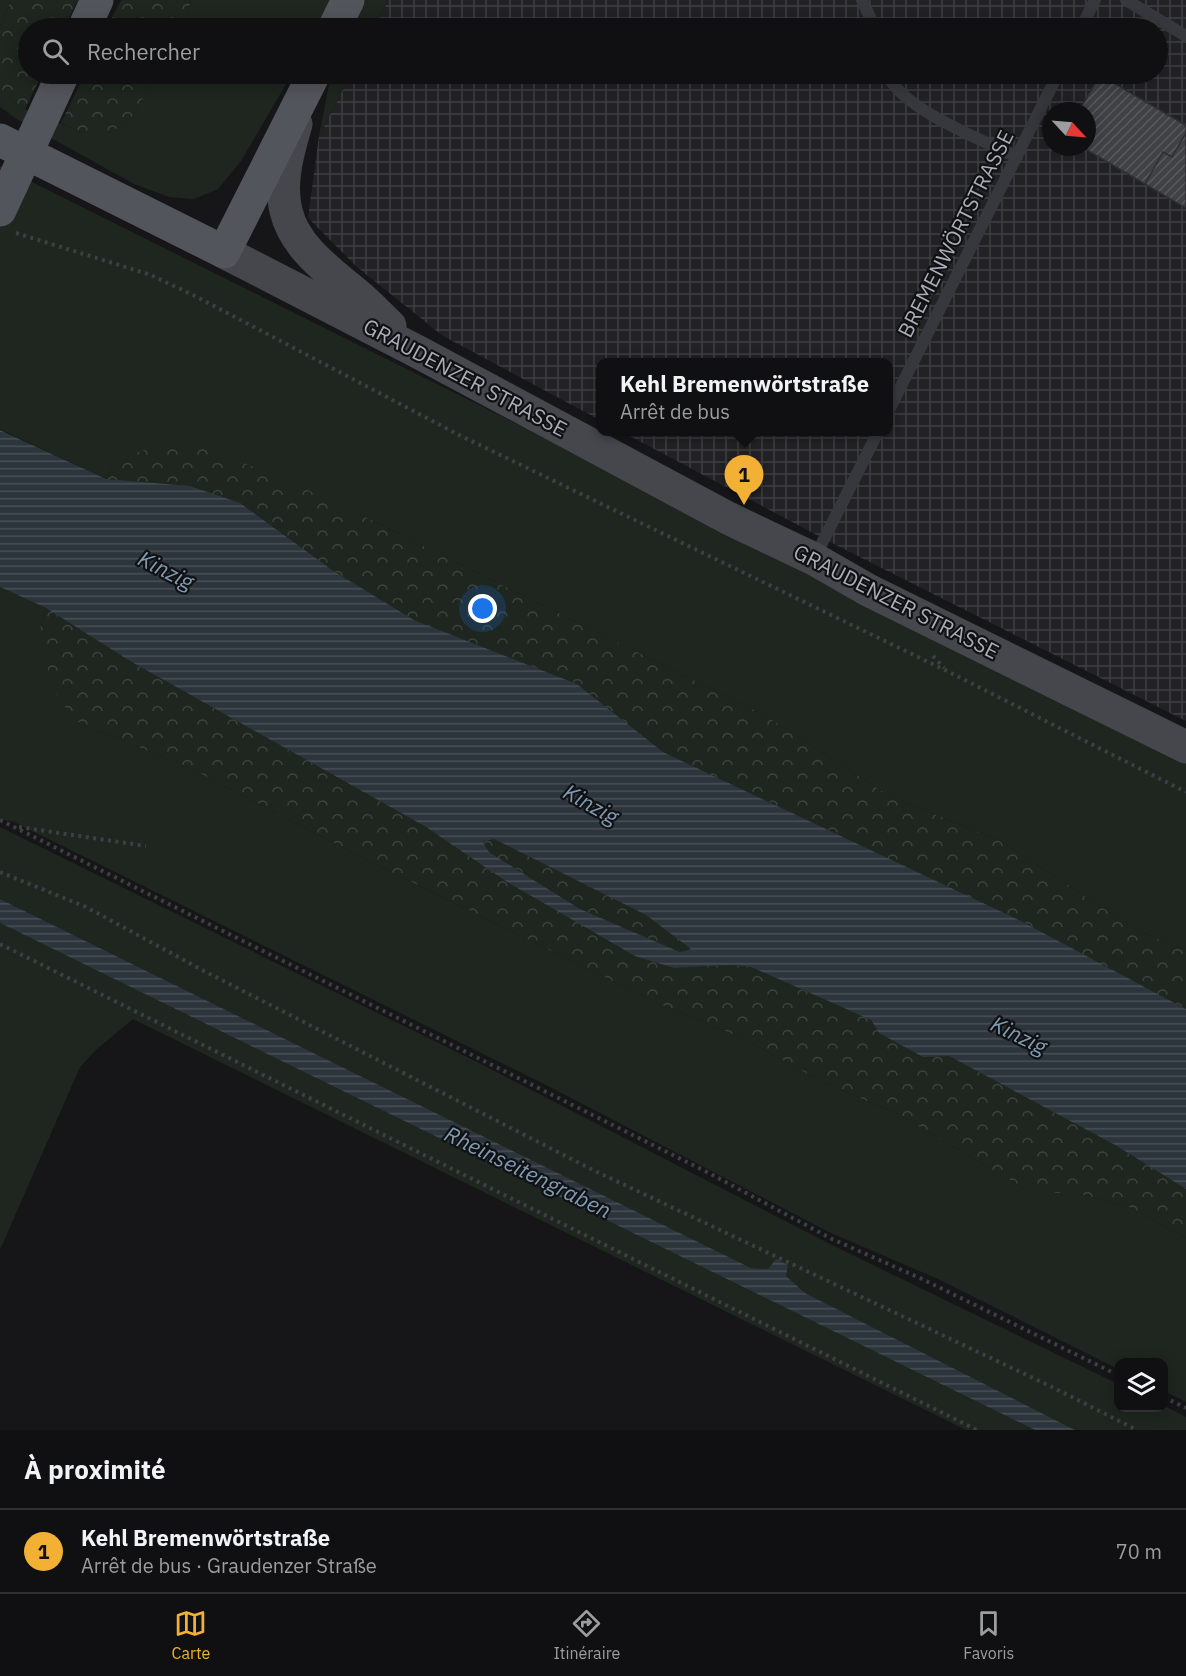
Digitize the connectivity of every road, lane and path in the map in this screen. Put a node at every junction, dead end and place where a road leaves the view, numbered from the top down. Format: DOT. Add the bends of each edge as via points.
graph roads {
  1 [pos="97,0"];
  2 [pos="348,0"];
  3 [pos="862,0"];
  4 [pos="1095,0"];
  5 [pos="1126,0"];
  6 [pos="89,18"];
  7 [pos="339,18"];
  8 [pos="870,18"];
  9 [pos="1086,18"];
  10 [pos="1156,18"];
  11 [pos="1168,25"];
  12 [pos="1186,36"];
  13 [pos="59,84"];
  14 [pos="309,84"];
  15 [pos="310,84"];
  16 [pos="891,84"];
  17 [pos="1054,84"];
  18 [pos="1,140"];
  19 [pos="1017,157"];
  20 [pos="6,221"];
  21 [pos="224,252"];
  22 [pos="420,353"];
  23 [pos="893,402"];
  24 [pos="876,436"];
  25 [pos="814,559"];
  26 [pos="1186,747"];
  27 [pos="1186,792"];
  28 [pos="0,822"];
  29 [pos="12,826"];
  30 [pos="146,846"];
  31 [pos="0,872"];
  32 [pos="0,944"];
  33 [pos="1114,1373"];
  34 [pos="1168,1399"];
  35 [pos="1186,1408"];
  36 [pos="977,1430"];
  37 [pos="1137,1430"];
  1 -- 6 [label="main road"];
  2 -- 7 [label="main road"];
  3 -- 8 [label="lane"];
  4 -- 9 [label="lane"];
  5 -- 10 [label="lane"];
  11 -- 12 [label="lane"];
  13 -- 20 [label="main road, bridge"];
  14 -- 21 [label="main road"];
  15 -- 22 [label="street" via="286,162 286,212 320,264"];
  16 -- 19 [label="lane" via="916,106"];
  17 -- 19 [label="lane, BREMENWÖRTSTRASSE"];
  18 -- 21 [label="main road, GRAUDENZER STRASSE"];
  19 -- 23 [label="lane, BREMENWÖRTSTRASSE"];
  20 -- 27 [label="path" via="188,292 459,435 947,671"];
  21 -- 22 [label="street, GRAUDENZER STRASSE"];
  22 -- 25 [label="street, GRAUDENZER STRASSE" via="728,518"];
  24 -- 25 [label="lane"];
  25 -- 26 [label="street, GRAUDENZER STRASSE" via="868,590"];
  28 -- 29 [label="path"];
  29 -- 30 [label="path"];
  29 -- 33 [label="path" via="705,1171 832,1239"];
  31 -- 37 [label="path" via="86,907 593,1170"];
  32 -- 36 [label="path"];
  34 -- 35 [label="path"];
}
